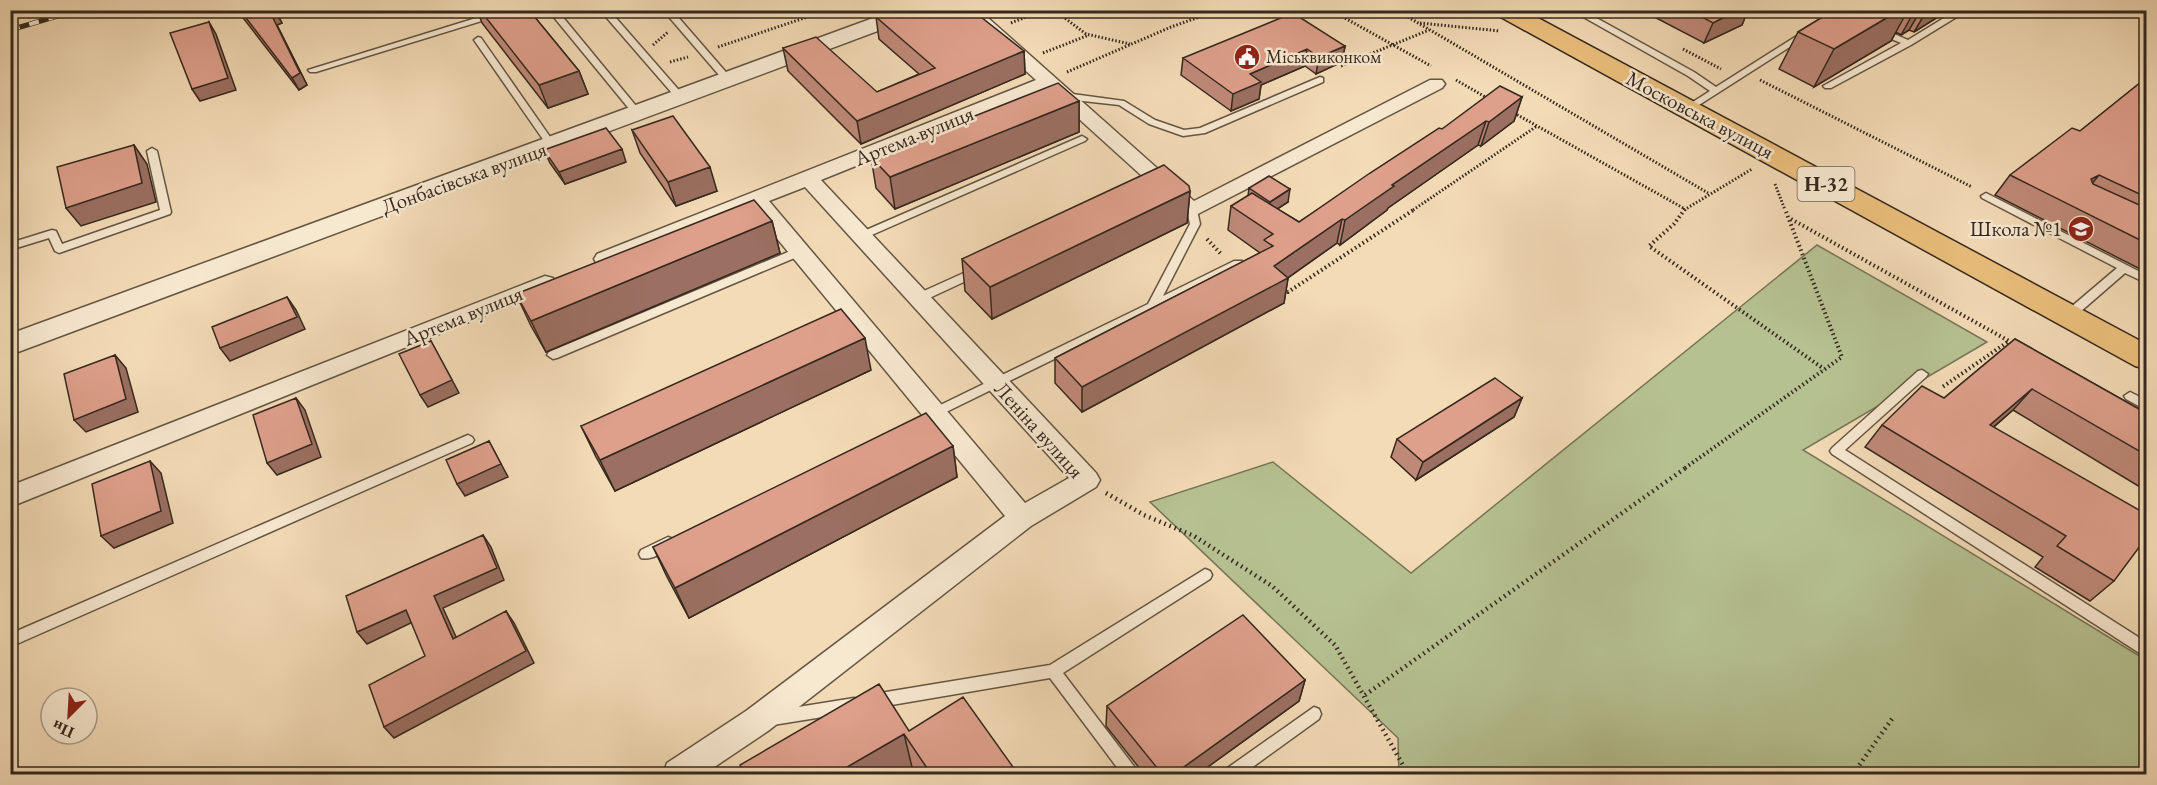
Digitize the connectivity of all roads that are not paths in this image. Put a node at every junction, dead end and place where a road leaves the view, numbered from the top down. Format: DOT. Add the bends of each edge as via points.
graph roads {
  1 [pos="513,10"];
  2 [pos="552,10"];
  3 [pos="604,10"];
  4 [pos="667,10"];
  5 [pos="916,10"];
  6 [pos="990,10"];
  7 [pos="1964,10"];
  8 [pos="1575,11"];
  9 [pos="1508,22"];
  10 [pos="1869,26"];
  11 [pos="1811,31"];
  12 [pos="478,40"];
  13 [pos="1908,43"];
  14 [pos="313,70"];
  15 [pos="1435,76"];
  16 [pos="728,80"];
  17 [pos="1320,80"];
  18 [pos="1057,85"];
  19 [pos="1828,86"];
  20 [pos="1716,91"];
  21 [pos="681,98"];
  22 [pos="1688,109"];
  23 [pos="638,114"];
  24 [pos="1083,139"];
  25 [pos="552,146"];
  26 [pos="150,156"];
  27 [pos="808,178"];
  28 [pos="1986,196"];
  29 [pos="756,199"];
  30 [pos="1194,217"];
  31 [pos="861,236"];
  32 [pos="10,247"];
  33 [pos="800,251"];
  34 [pos="1238,264"];
  35 [pos="589,266"];
  36 [pos="983,268"];
  37 [pos="2124,268"];
  38 [pos="567,274"];
  39 [pos="2146,279"];
  40 [pos="919,298"];
  41 [pos="1152,306"];
  42 [pos="2068,316"];
  43 [pos="10,345"];
  44 [pos="553,355"];
  45 [pos="2146,358"];
  46 [pos="1922,374"];
  47 [pos="996,382"];
  48 [pos="2130,396"];
  49 [pos="2146,406"];
  50 [pos="929,415"];
  51 [pos="468,440"];
  52 [pos="10,497"];
  53 [pos="1022,518"];
  54 [pos="678,538"];
  55 [pos="646,554"];
  56 [pos="1205,575"];
  57 [pos="10,640"];
  58 [pos="2146,649"];
  59 [pos="1053,671"];
  60 [pos="1314,714"];
  61 [pos="757,721"];
  62 [pos="678,774"];
  63 [pos="1131,774"];
  64 [pos="1232,774"];
  1 -- 14 [label="lane"];
  2 -- 23 [label="lane"];
  3 -- 21 [label="lane"];
  4 -- 16 [label="lane"];
  5 -- 16 [label="street, Донбасівська вулиця"];
  6 -- 18 [label="street" via="975,16"];
  7 -- 13 [label="lane"];
  8 -- 20 [label="lane"];
  9 -- 22 [label="main road, Московська вулиця / Н-32"];
  10 -- 13 [label="lane"];
  11 -- 20 [label="lane"];
  12 -- 25 [label="lane"];
  13 -- 19 [label="lane"];
  15 -- 30 [label="street"];
  16 -- 21 [label="street, Донбасівська вулиця"];
  17 -- 18 [label="lane" via="1202,131 1183,133 1120,104"];
  18 -- 27 [label="street, Артема вулиця"];
  18 -- 30 [label="street"];
  20 -- 22 [label="lane"];
  21 -- 23 [label="street, Донбасівська вулиця"];
  22 -- 42 [label="main road, Московська вулиця / Н-32"];
  23 -- 25 [label="street, Донбасівська вулиця"];
  24 -- 31 [label="lane"];
  25 -- 43 [label="street, Донбасівська вулиця"];
  26 -- 32 [label="lane" via="166,212 59,249 52,233"];
  27 -- 29 [label="street, Артема вулиця"];
  27 -- 31 [label="street, Леніна вулиця"];
  28 -- 37 [label="lane"];
  29 -- 33 [label="street"];
  29 -- 35 [label="street, Артема вулиця"];
  30 -- 41 [label="lane"];
  31 -- 40 [label="street, Леніна вулиця"];
  33 -- 44 [label="lane"];
  33 -- 50 [label="street" via="854,325"];
  34 -- 41 [label="lane"];
  36 -- 40 [label="lane"];
  37 -- 39 [label="lane"];
  37 -- 42 [label="lane"];
  38 -- 52 [label="street, Артема вулиця"];
  40 -- 47 [label="street, Леніна вулиця"];
  41 -- 47 [label="lane"];
  42 -- 45 [label="main road, Московська вулиця / Н-32"];
  46 -- 58 [label="lane" via="1836,451"];
  47 -- 50 [label="lane"];
  47 -- 53 [label="street, Леніна вулиця" via="1088,480"];
  48 -- 49 [label="lane"];
  50 -- 53 [label="street"];
  51 -- 57 [label="lane"];
  53 -- 61 [label="street, Леніна вулиця"];
  54 -- 55 [label="lane"];
  56 -- 59 [label="lane"];
  59 -- 61 [label="lane"];
  59 -- 63 [label="lane"];
  60 -- 64 [label="lane"];
  61 -- 62 [label="street, Леніна вулиця"];
}
